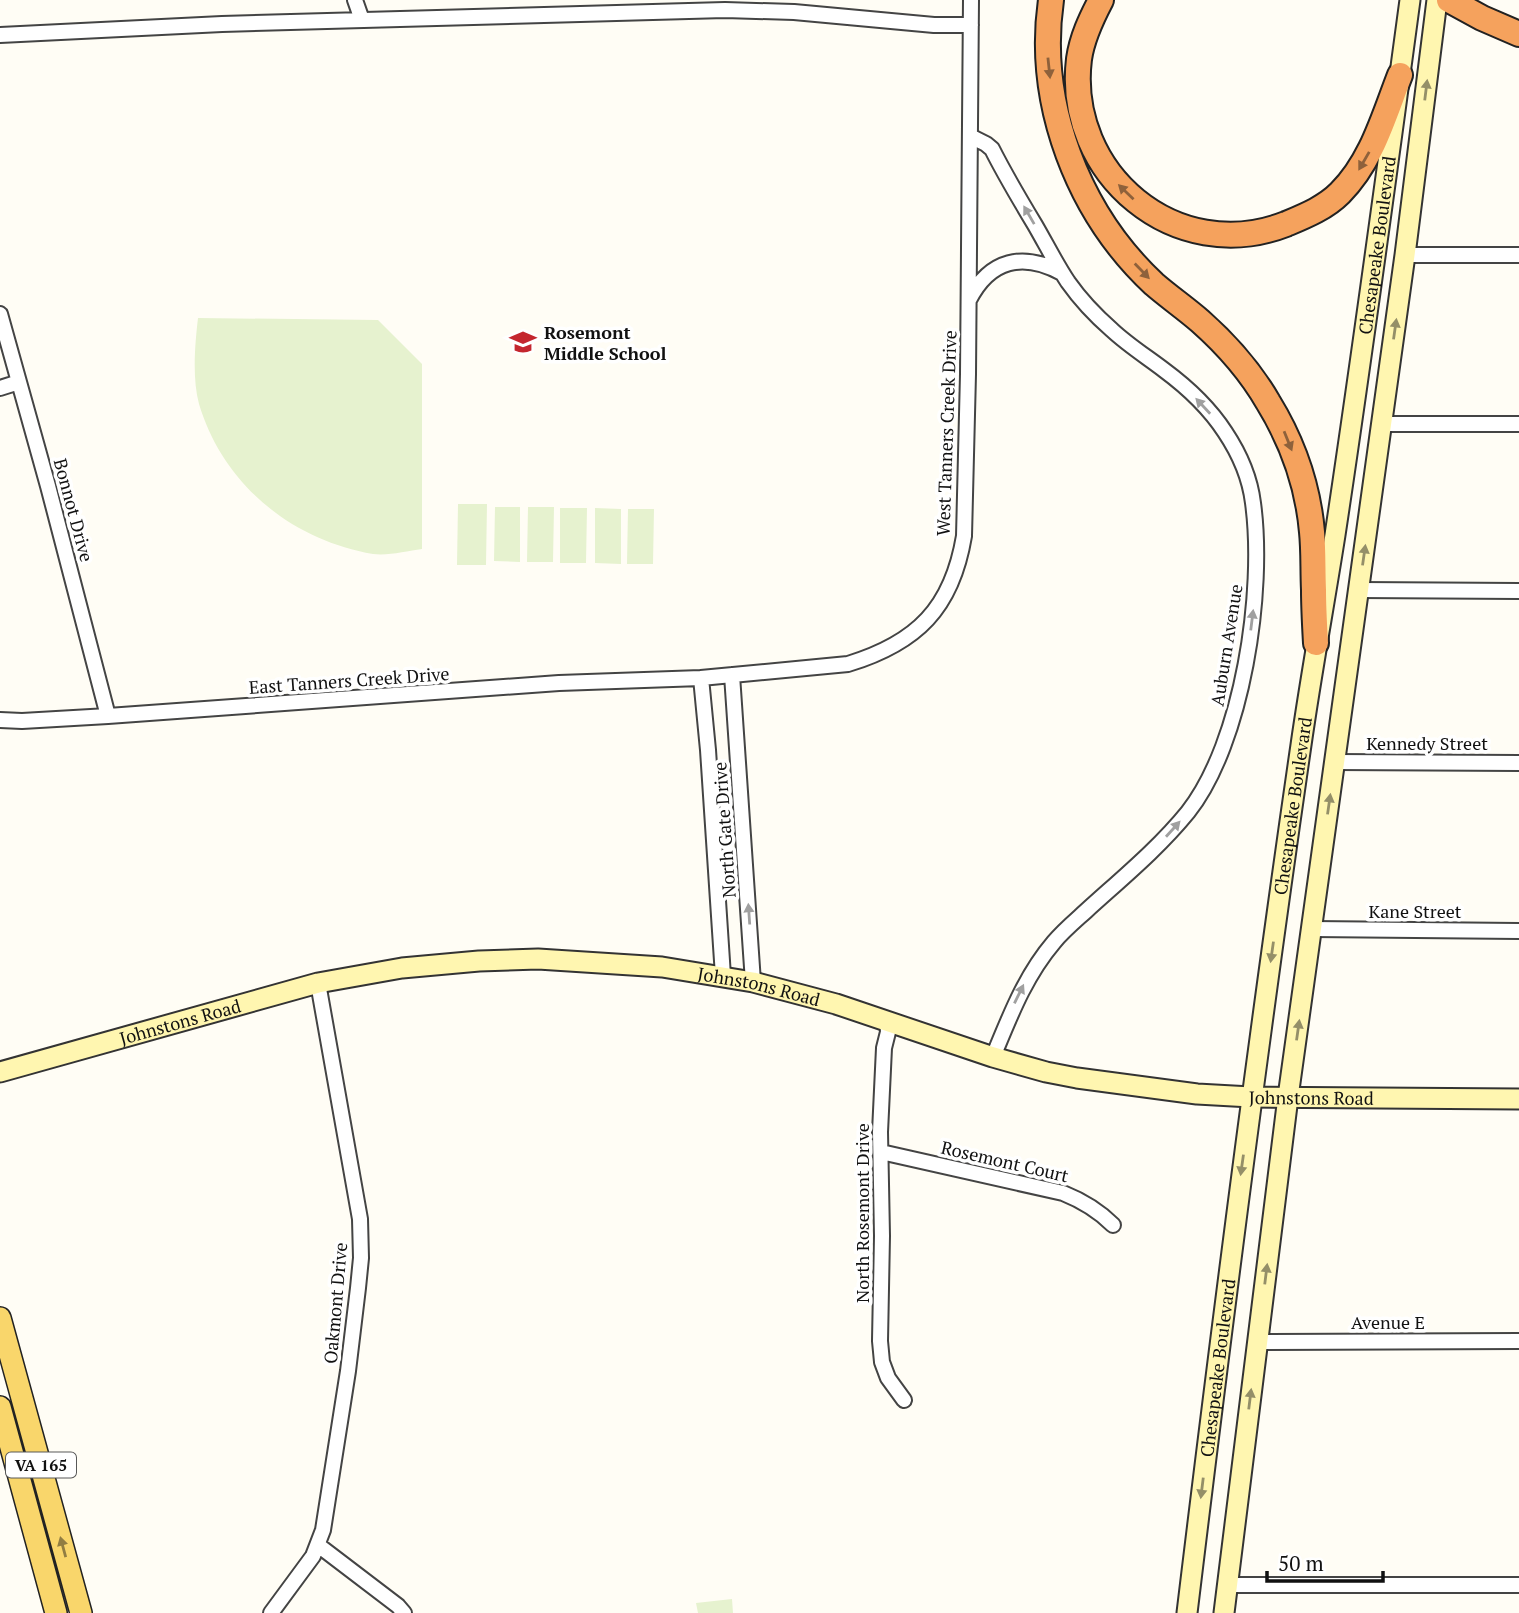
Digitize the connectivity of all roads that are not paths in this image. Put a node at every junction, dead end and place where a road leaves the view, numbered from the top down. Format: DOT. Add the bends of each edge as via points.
graph roads {
  1 [pos="355,0"];
  2 [pos="971,0"];
  3 [pos="1051,0"];
  4 [pos="1101,0"];
  5 [pos="1410,0"];
  6 [pos="1437,0"];
  7 [pos="1448,0"];
  8 [pos="362,20"];
  9 [pos="971,25"];
  10 [pos="1519,34"];
  11 [pos="0,35"];
  12 [pos="1400,75"];
  13 [pos="970,136"];
  14 [pos="1405,255"];
  15 [pos="1519,255"];
  16 [pos="1063,274"];
  17 [pos="968,301"];
  18 [pos="0,314"];
  19 [pos="19,382"];
  20 [pos="0,388"];
  21 [pos="1382,424"];
  22 [pos="1519,424"];
  23 [pos="1359,590"];
  24 [pos="1519,591"];
  25 [pos="1316,643"];
  26 [pos="732,675"];
  27 [pos="701,678"];
  28 [pos="108,716"];
  29 [pos="0,720"];
  30 [pos="1335,762"];
  31 [pos="1519,762"];
  32 [pos="1312,929"];
  33 [pos="1519,931"];
  34 [pos="723,976"];
  35 [pos="753,982"];
  36 [pos="318,983"];
  37 [pos="887,1020"];
  38 [pos="993,1057"];
  39 [pos="0,1072"];
  40 [pos="1251,1097"];
  41 [pos="1289,1097"];
  42 [pos="1519,1099"];
  43 [pos="881,1152"];
  44 [pos="1113,1225"];
  45 [pos="0,1318"];
  46 [pos="1519,1341"];
  47 [pos="1257,1342"];
  48 [pos="904,1400"];
  49 [pos="0,1407"];
  50 [pos="318,1545"];
  51 [pos="1227,1585"];
  52 [pos="1519,1585"];
  53 [pos="56,1613"];
  54 [pos="81,1613"];
  55 [pos="271,1613"];
  56 [pos="404,1613"];
  57 [pos="1186,1613"];
  58 [pos="1224,1613"];
  1 -- 8 [label="street"];
  2 -- 9 [label="street, West Tanners Creek Drive"];
  3 -- 25 [label="highway, one-way" via="1048,54 1052,96 1064,142 1087,198 1128,257 1243,365 1284,431 1297,463 1312,529"];
  12 -- 4 [label="highway, one-way" via="1364,162 1329,203 1305,217 1257,233 1205,233 1142,207 1107,172 1094,150 1081,106 1079,60"];
  5 -- 12 [label="main road, Chesapeake Boulevard"];
  14 -- 6 [label="main road, Chesapeake Boulevard, one-way"];
  7 -- 10 [label="highway"];
  8 -- 9 [label="street" via="725,10"];
  8 -- 11 [label="street"];
  9 -- 13 [label="street, West Tanners Creek Drive"];
  12 -- 25 [label="main road, Chesapeake Boulevard"];
  16 -- 13 [label="street, Auburn Avenue, one-way" via="992,149"];
  13 -- 17 [label="street, West Tanners Creek Drive"];
  14 -- 15 [label="street"];
  21 -- 14 [label="main road, Chesapeake Boulevard, one-way"];
  16 -- 17 [label="street" via="1037,262 1008,262 985,276"];
  38 -- 16 [label="street, Auburn Avenue, one-way" via="1026,981 1056,939 1169,834 1207,783 1233,719 1256,585 1253,502 1238,454 1225,432 1188,390 1111,330"];
  17 -- 26 [label="street, West Tanners Creek Drive" via="964,536 960,559 940,606 912,633 870,657 848,664"];
  18 -- 19 [label="street, Bonnot Drive"];
  19 -- 20 [label="street"];
  19 -- 28 [label="street, Bonnot Drive"];
  21 -- 22 [label="street"];
  23 -- 21 [label="main road, Chesapeake Boulevard, one-way"];
  23 -- 24 [label="street"];
  23 -- 30 [label="main road, Chesapeake Boulevard"];
  25 -- 40 [label="main road, Chesapeake Boulevard, one-way"];
  26 -- 27 [label="street, West Tanners Creek Drive"];
  35 -- 26 [label="street, North Gate Drive, one-way"];
  27 -- 28 [label="street, East Tanners Creek Drive" via="559,683"];
  27 -- 34 [label="street, North Gate Drive"];
  28 -- 29 [label="street, East Tanners Creek Drive"];
  30 -- 31 [label="street, Kennedy Street"];
  32 -- 30 [label="main road, Chesapeake Boulevard, one-way"];
  32 -- 33 [label="street, Kane Street"];
  41 -- 32 [label="main road, Chesapeake Boulevard, one-way"];
  34 -- 35 [label="main road, Johnstons Road"];
  34 -- 36 [label="main road, Johnstons Road" via="538,959 402,968"];
  35 -- 37 [label="main road, Johnstons Road"];
  36 -- 39 [label="main road, Johnstons Road"];
  36 -- 50 [label="street, Oakmont Drive" via="360,1219 361,1258 348,1371"];
  37 -- 38 [label="main road, Johnstons Road"];
  37 -- 43 [label="street, North Rosemont Drive"];
  38 -- 40 [label="main road, Johnstons Road" via="1077,1079"];
  40 -- 41 [label="main road, Johnstons Road"];
  40 -- 57 [label="main road, Chesapeake Boulevard, one-way"];
  41 -- 42 [label="main road, Johnstons Road"];
  47 -- 41 [label="main road, Chesapeake Boulevard, one-way"];
  43 -- 44 [label="street, Rosemont Court" via="1063,1193 1082,1200"];
  43 -- 48 [label="street, North Rosemont Drive" via="880,1341 888,1378"];
  54 -- 45 [label="main road, VA 165, one-way"];
  46 -- 47 [label="street, Avenue E"];
  51 -- 47 [label="main road, Chesapeake Boulevard, one-way"];
  49 -- 53 [label="main road, VA 165"];
  50 -- 55 [label="street, Oakmont Drive"];
  50 -- 56 [label="street"];
  51 -- 52 [label="street"];
  51 -- 58 [label="main road, Chesapeake Boulevard"];
}
